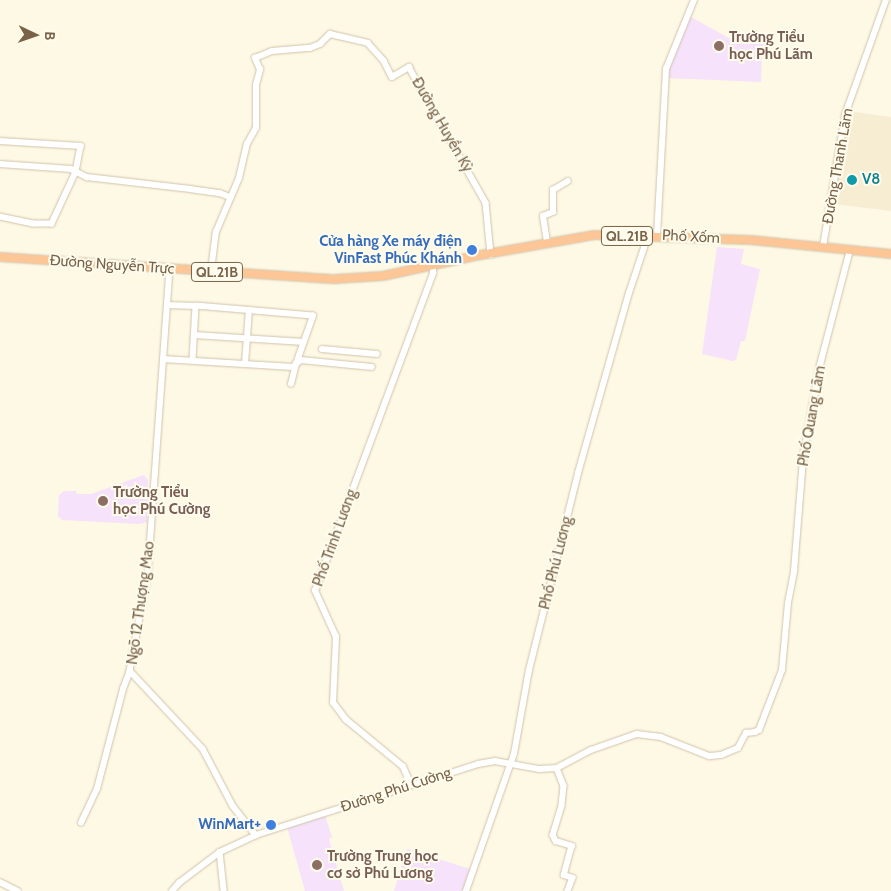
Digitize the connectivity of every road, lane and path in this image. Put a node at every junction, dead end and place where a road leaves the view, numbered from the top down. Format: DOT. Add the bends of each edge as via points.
graph roads {
  1 [pos="694,0"];
  2 [pos="886,0"];
  3 [pos="0,140"];
  4 [pos="0,164"];
  5 [pos="76,172"];
  6 [pos="568,181"];
  7 [pos="230,197"];
  8 [pos="0,218"];
  9 [pos="648,236"];
  10 [pos="657,236"];
  11 [pos="547,242"];
  12 [pos="824,248"];
  13 [pos="850,250"];
  14 [pos="891,254"];
  15 [pos="491,255"];
  16 [pos="0,257"];
  17 [pos="434,266"];
  18 [pos="170,269"];
  19 [pos="211,271"];
  20 [pos="167,305"];
  21 [pos="196,306"];
  22 [pos="248,310"];
  23 [pos="194,335"];
  24 [pos="247,338"];
  25 [pos="304,342"];
  26 [pos="322,349"];
  27 [pos="376,354"];
  28 [pos="163,359"];
  29 [pos="193,360"];
  30 [pos="245,364"];
  31 [pos="296,364"];
  32 [pos="372,367"];
  33 [pos="291,384"];
  34 [pos="130,672"];
  35 [pos="576,758"];
  36 [pos="511,763"];
  37 [pos="558,768"];
  38 [pos="411,785"];
  39 [pos="81,823"];
  40 [pos="256,835"];
  41 [pos="220,852"];
  42 [pos="0,882"];
  43 [pos="18,891"];
  44 [pos="172,891"];
  45 [pos="224,891"];
  46 [pos="466,891"];
  47 [pos="568,891"];
  1 -- 10 [label="street" via="667,69"];
  2 -- 12 [label="street, Đường Thanh Lãm" via="845,115"];
  3 -- 5 [label="street" via="81,146"];
  4 -- 5 [label="street"];
  5 -- 7 [label="street" via="87,177 220,193"];
  5 -- 8 [label="street" via="52,224"];
  6 -- 11 [label="street" via="553,190 552,212 543,216"];
  7 -- 15 [label="street, Đường Huyền Kỳ" via="239,178 247,144 256,128 256,85 260,70 255,58 272,51 310,48 330,34 368,43 392,76 409,68 486,203"];
  7 -- 19 [label="street, Đường Huyền Kỳ" via="216,232"];
  9 -- 10 [label="highway, Phố Xốm / QL.21B"];
  9 -- 11 [label="highway, Phố Xốm / QL.21B" via="594,236"];
  9 -- 36 [label="street, Phố Phú Lương" via="578,473 529,670"];
  10 -- 12 [label="highway, Phố Xốm / QL.21B" via="751,240"];
  11 -- 15 [label="highway, Phố Xốm / QL.21B"];
  12 -- 13 [label="highway, Phố Xốm / QL.21B"];
  13 -- 14 [label="highway, Phố Xốm / QL.21B"];
  13 -- 35 [label="street, Phố Quang Lãm" via="820,365 805,450 782,670 759,730 743,735 738,748 730,754 708,756 661,737 637,734"];
  15 -- 17 [label="highway, Phố Xốm / QL.21B"];
  16 -- 18 [label="highway, Đường Nguyễn Trực / QL.21B"];
  17 -- 19 [label="highway, Đường Nguyễn Trực / QL.21B" via="383,276 335,279"];
  17 -- 38 [label="street, Phố Trinh Lương" via="315,591 336,636 332,703 346,720 403,767"];
  18 -- 19 [label="highway, Đường Nguyễn Trực / QL.21B"];
  18 -- 20 [label="street, Ngõ 12 Thượng Mao"];
  20 -- 21 [label="street"];
  20 -- 28 [label="street, Ngõ 12 Thượng Mao"];
  21 -- 22 [label="street"];
  21 -- 23 [label="street"];
  22 -- 24 [label="street"];
  22 -- 25 [label="street" via="313,316"];
  23 -- 24 [label="street"];
  23 -- 29 [label="street"];
  24 -- 25 [label="street"];
  24 -- 30 [label="street"];
  25 -- 31 [label="street"];
  26 -- 27 [label="street"];
  28 -- 29 [label="street"];
  28 -- 34 [label="street, Ngõ 12 Thượng Mao" via="148,575"];
  29 -- 30 [label="street"];
  30 -- 31 [label="street" via="293,367"];
  31 -- 32 [label="street" via="301,360"];
  31 -- 33 [label="street"];
  34 -- 39 [label="street" via="97,790"];
  34 -- 40 [label="street, Ngõ 12 Thượng Mao" via="203,749 232,806"];
  35 -- 37 [label="street, Đường Phú Cường"];
  36 -- 37 [label="street, Đường Phú Cường" via="539,769"];
  36 -- 38 [label="street, Đường Phú Cường" via="478,764"];
  36 -- 46 [label="street, Phố Phú Lương"];
  37 -- 47 [label="street" via="564,786 553,835 556,842 572,846 564,875 573,878"];
  38 -- 40 [label="street, Đường Phú Cường"];
  40 -- 41 [label="street, Đường Phú Cường"];
  41 -- 44 [label="street, Đường Phú Cường"];
  41 -- 45 [label="street"];
  42 -- 43 [label="street"];
}
